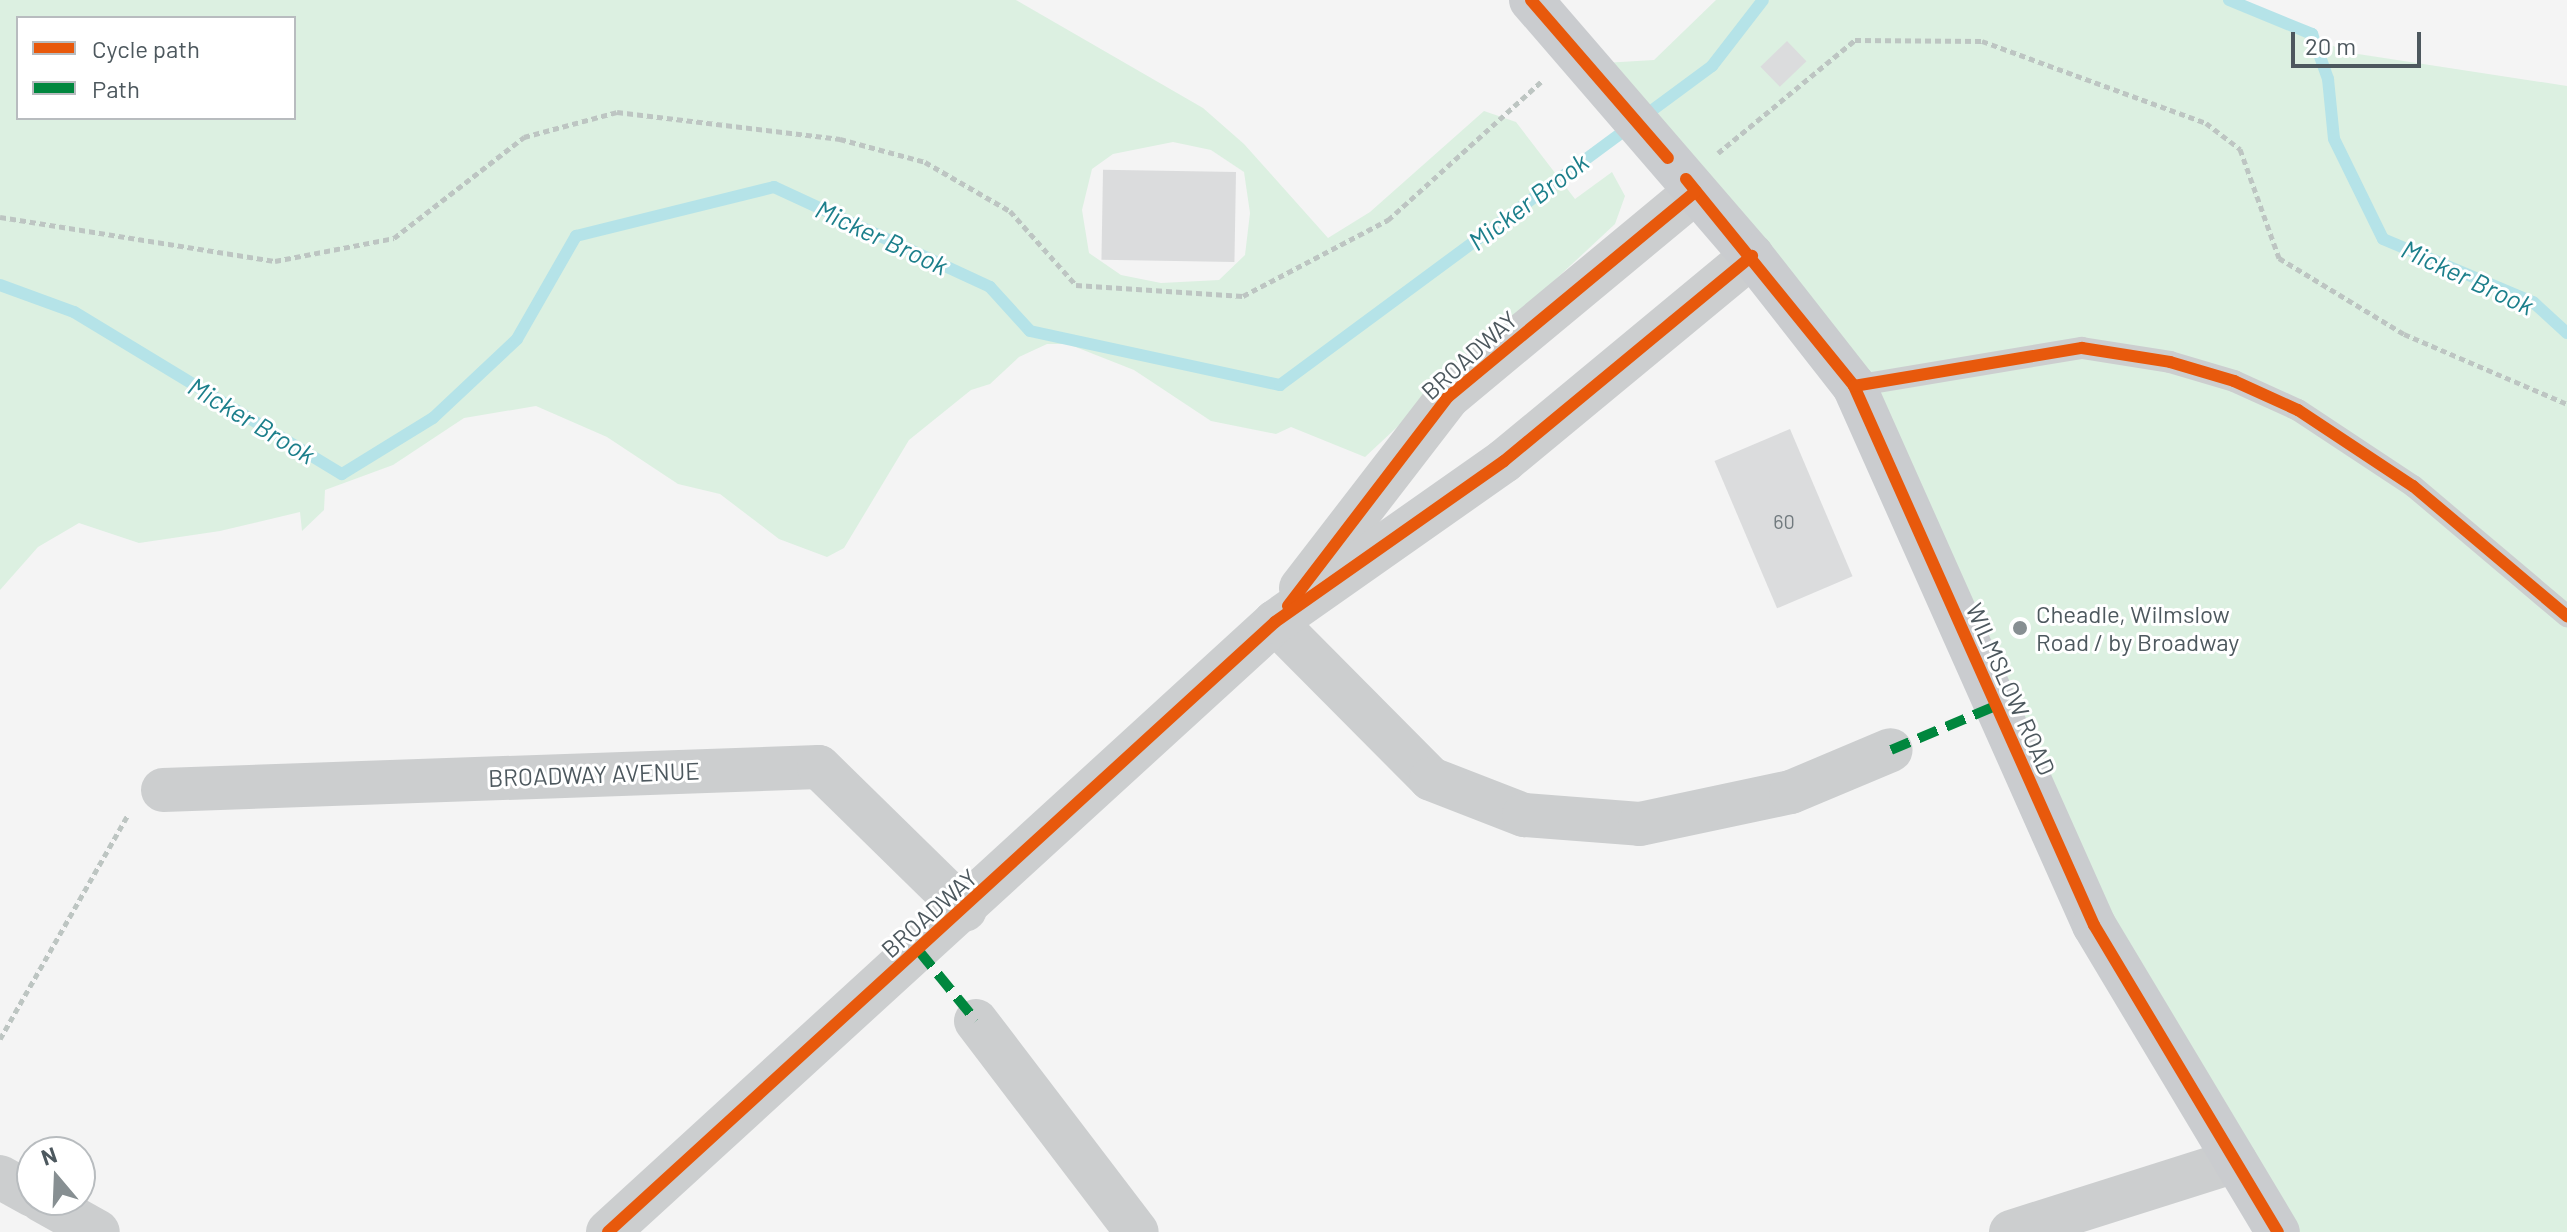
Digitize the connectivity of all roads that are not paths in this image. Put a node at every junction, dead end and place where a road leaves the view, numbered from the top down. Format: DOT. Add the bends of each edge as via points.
graph roads {
  1 [pos="1531,0"];
  2 [pos="1683,176"];
  3 [pos="1752,256"];
  4 [pos="1854,386"];
  5 [pos="2567,616"];
  6 [pos="1275,622"];
  7 [pos="1891,750"];
  8 [pos="163,790"];
  9 [pos="965,910"];
  10 [pos="976,1021"];
  11 [pos="2235,1161"];
  12 [pos="70,1216"];
  13 [pos="98,1232"];
  14 [pos="608,1232"];
  15 [pos="1137,1232"];
  16 [pos="2011,1232"];
  17 [pos="2278,1232"];
  1 -- 2 [label="main road, WILMSLOW ROAD"];
  2 -- 3 [label="main road, WILMSLOW ROAD"];
  2 -- 6 [label="street, BROADWAY" via="1448,397"];
  3 -- 4 [label="main road, WILMSLOW ROAD"];
  3 -- 6 [label="street, BROADWAY" via="1504,461"];
  4 -- 5 [label="lane" via="2082,348 2170,362 2234,381 2298,410 2413,486"];
  4 -- 11 [label="main road, WILMSLOW ROAD" via="2094,925"];
  6 -- 7 [label="street" via="1431,779 1524,815 1640,824 1791,792"];
  6 -- 9 [label="street, BROADWAY"];
  8 -- 9 [label="street, BROADWAY AVENUE" via="819,767"];
  9 -- 14 [label="street, BROADWAY"];
  10 -- 15 [label="street"];
  11 -- 16 [label="street"];
  11 -- 17 [label="main road, WILMSLOW ROAD"];
  12 -- 13 [label="street"];
}
